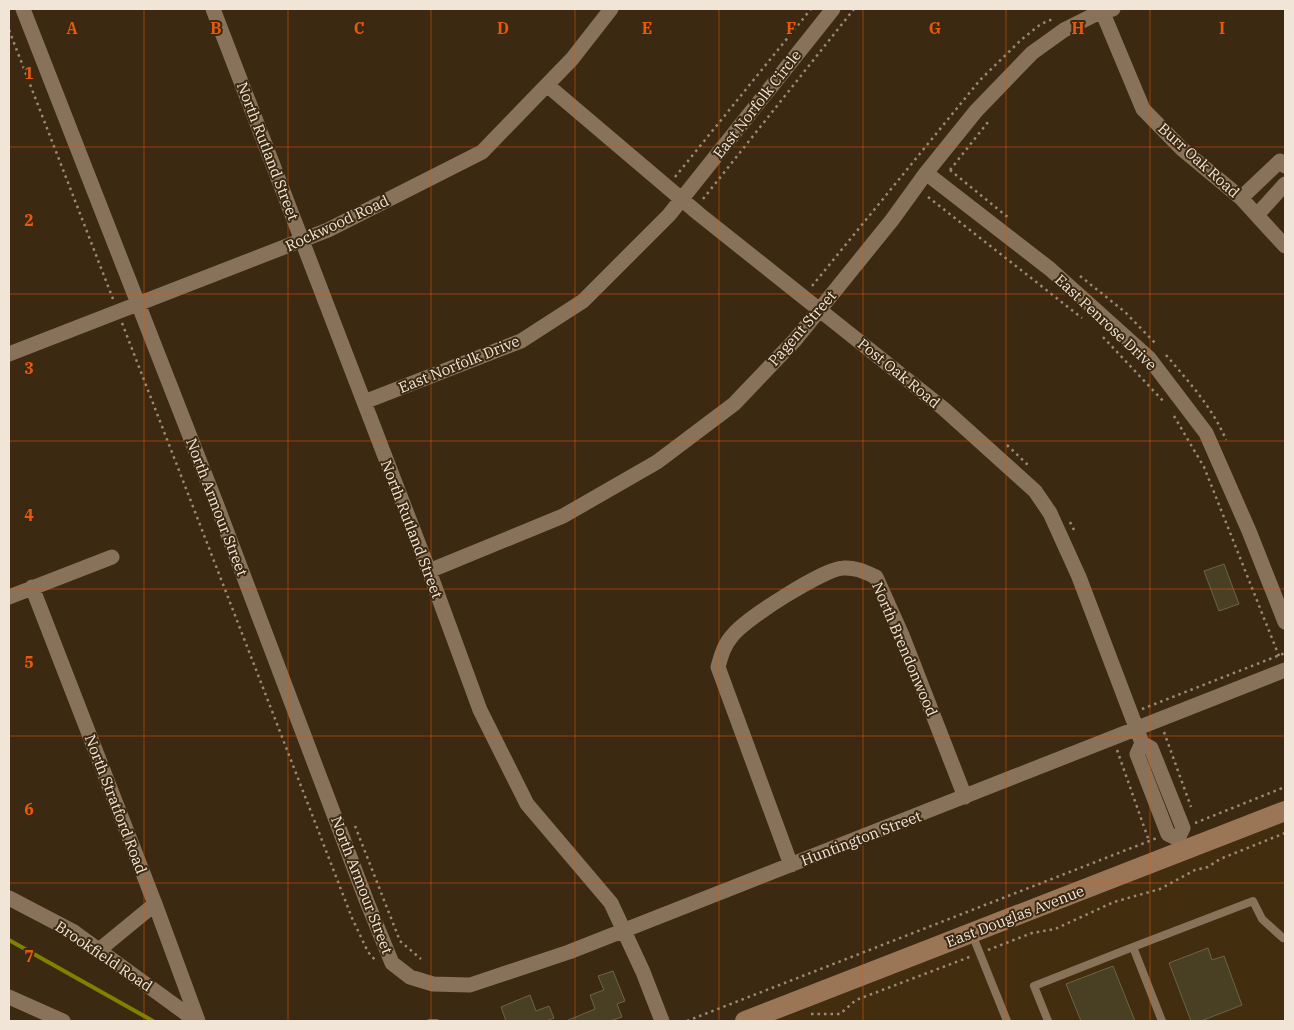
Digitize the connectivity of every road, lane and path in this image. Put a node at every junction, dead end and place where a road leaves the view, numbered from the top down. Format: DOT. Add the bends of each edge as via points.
graph roads {
  1 [pos="23,9"];
  2 [pos="213,9"];
  3 [pos="611,9"];
  4 [pos="811,9"];
  5 [pos="833,9"];
  6 [pos="854,9"];
  7 [pos="1108,10"];
  8 [pos="9,30"];
  9 [pos="547,85"];
  10 [pos="1285,166"];
  11 [pos="926,173"];
  12 [pos="1285,184"];
  13 [pos="686,194"];
  14 [pos="928,197"];
  15 [pos="1241,198"];
  16 [pos="1257,215"];
  17 [pos="302,240"];
  18 [pos="1285,246"];
  19 [pos="805,283"];
  20 [pos="823,304"];
  21 [pos="138,305"];
  22 [pos="118,312"];
  23 [pos="1088,323"];
  24 [pos="1102,336"];
  25 [pos="9,354"];
  26 [pos="364,402"];
  27 [pos="1164,403"];
  28 [pos="1171,410"];
  29 [pos="1007,445"];
  30 [pos="1033,470"];
  31 [pos="1068,518"];
  32 [pos="1076,534"];
  33 [pos="112,557"];
  34 [pos="429,571"];
  35 [pos="32,587"];
  36 [pos="9,597"];
  37 [pos="1285,622"];
  38 [pos="1285,653"];
  39 [pos="1279,656"];
  40 [pos="1285,670"];
  41 [pos="1145,708"];
  42 [pos="1138,710"];
  43 [pos="1154,722"];
  44 [pos="1139,736"];
  45 [pos="1117,750"];
  46 [pos="1285,787"];
  47 [pos="965,797"];
  48 [pos="1285,811"];
  49 [pos="1193,813"];
  50 [pos="1285,833"];
  51 [pos="1178,838"];
  52 [pos="1149,841"];
  53 [pos="791,865"];
  54 [pos="9,898"];
  55 [pos="154,904"];
  56 [pos="624,931"];
  57 [pos="972,932"];
  58 [pos="1283,938"];
  59 [pos="1133,947"];
  60 [pos="99,950"];
  61 [pos="980,953"];
  62 [pos="380,966"];
  63 [pos="433,984"];
  64 [pos="9,997"];
  65 [pos="805,1016"];
  66 [pos="63,1021"];
  67 [pos="194,1021"];
  68 [pos="198,1021"];
  69 [pos="662,1021"];
  70 [pos="687,1021"];
  71 [pos="744,1021"];
  72 [pos="1007,1021"];
  73 [pos="1048,1021"];
  74 [pos="1162,1021"];
  1 -- 21 [label="street, North Armour Street"];
  2 -- 17 [label="street, North Rutland Street"];
  3 -- 9 [label="street, Rockwood Road"];
  4 -- 13 [label="path" via="675,176"];
  5 -- 13 [label="street, East Norfolk Circle"];
  6 -- 13 [label="path" via="703,199"];
  7 -- 11 [label="street, Pagent Street" via="1064,30 1032,53 976,111"];
  7 -- 15 [label="street, Burr Oak Road" via="1143,109 1182,149"];
  8 -- 22 [label="path"];
  9 -- 13 [label="street, Post Oak Road"];
  9 -- 17 [label="street, Rockwood Road" via="482,152"];
  10 -- 15 [label="street" via="1280,161"];
  11 -- 20 [label="street, Pagent Street"];
  11 -- 37 [label="street, East Penrose Drive" via="1050,269 1149,358 1206,433"];
  12 -- 16 [label="street"];
  13 -- 20 [label="street, Post Oak Road"];
  13 -- 26 [label="street, East Norfolk Drive" via="670,215 583,301 521,340"];
  14 -- 23 [label="path"];
  15 -- 16 [label="street, Burr Oak Road"];
  16 -- 18 [label="street, Burr Oak Road"];
  17 -- 21 [label="street, Rockwood Road"];
  17 -- 26 [label="street, North Rutland Street"];
  19 -- 20 [label="path"];
  20 -- 34 [label="street, Pagent Street" via="795,340 734,404 658,462 564,516"];
  20 -- 44 [label="street, Post Oak Road" via="1035,491 1050,513 1079,577"];
  21 -- 22 [label="street, Rockwood Road"];
  21 -- 63 [label="street, North Armour Street" via="392,963 410,976"];
  22 -- 25 [label="street, Rockwood Road"];
  22 -- 62 [label="path" via="352,918 368,952"];
  24 -- 27 [label="path"];
  26 -- 34 [label="street, North Rutland Street"];
  28 -- 39 [label="path" via="1204,467"];
  29 -- 30 [label="path"];
  31 -- 32 [label="path"];
  33 -- 35 [label="street"];
  34 -- 56 [label="street, North Rutland Street" via="480,710 527,804 611,903"];
  35 -- 36 [label="street"];
  35 -- 55 [label="street, North Stratford Road"];
  38 -- 39 [label="path"];
  39 -- 41 [label="path"];
  40 -- 43 [label="street, Huntington Street"];
  41 -- 42 [label="path"];
  41 -- 43 [label="path"];
  43 -- 44 [label="street, Huntington Street"];
  43 -- 49 [label="path" via="1164,732"];
  44 -- 47 [label="street, Huntington Street"];
  44 -- 51 [label="street, Post Oak Road" via="1151,748"];
  45 -- 52 [label="path"];
  46 -- 51 [label="path"];
  47 -- 53 [label="street, Huntington Street"];
  47 -- 53 [label="street, North Brendonwood" via="876,577 858,569 841,568 809,580 732,635 718,667"];
  48 -- 51 [label="street, East Douglas Avenue"];
  50 -- 61 [label="path" via="1195,870 1160,889 1114,902 1055,929 1032,933"];
  51 -- 52 [label="path"];
  51 -- 57 [label="street, East Douglas Avenue"];
  52 -- 70 [label="path"];
  53 -- 56 [label="street, Huntington Street"];
  54 -- 60 [label="street, Brookfield Road" via="74,932"];
  55 -- 60 [label="street"];
  55 -- 68 [label="street, North Stratford Road"];
  56 -- 63 [label="street, Huntington Street" via="470,985"];
  56 -- 69 [label="street, North Rutland Street"];
  57 -- 61 [label="lane"];
  57 -- 71 [label="street, East Douglas Avenue"];
  58 -- 59 [label="lane" via="1262,920 1253,901"];
  59 -- 73 [label="lane" via="1034,986"];
  59 -- 74 [label="lane"];
  60 -- 67 [label="street, Brookfield Road"];
  61 -- 65 [label="path" via="856,1000 840,1014"];
  61 -- 72 [label="lane"];
  64 -- 66 [label="street"];
}
